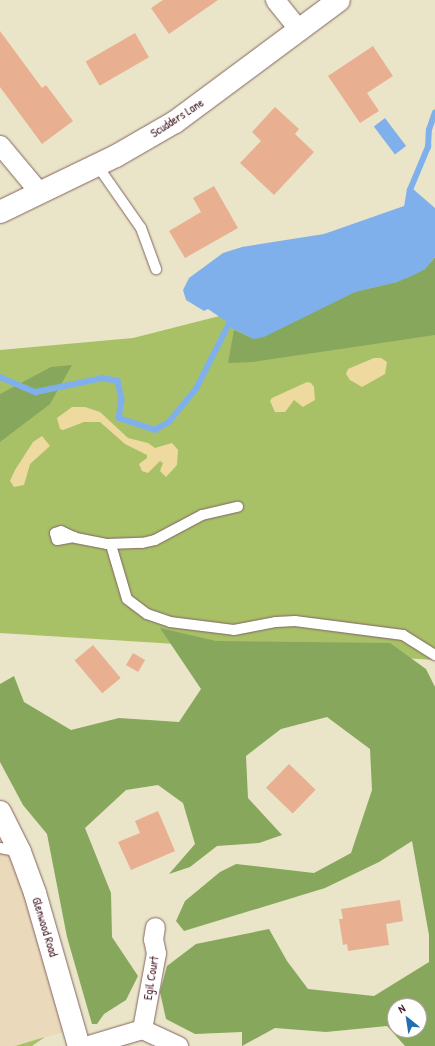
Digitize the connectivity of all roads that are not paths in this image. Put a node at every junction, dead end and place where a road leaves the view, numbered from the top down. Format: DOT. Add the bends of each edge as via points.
graph roads {
  1 [pos="275,0"];
  2 [pos="339,0"];
  3 [pos="299,30"];
  4 [pos="0,145"];
  5 [pos="97,165"];
  6 [pos="40,193"];
  7 [pos="0,212"];
  8 [pos="156,269"];
  9 [pos="238,507"];
  10 [pos="74,537"];
  11 [pos="111,544"];
  12 [pos="435,655"];
  13 [pos="0,812"];
  14 [pos="10,850"];
  15 [pos="155,927"];
  16 [pos="142,1029"];
  17 [pos="79,1046"];
  18 [pos="85,1046"];
  19 [pos="178,1046"];
  1 -- 3 [label="street"];
  2 -- 3 [label="street, Scudders Lane"];
  3 -- 5 [label="street, Scudders Lane" via="175,122"];
  4 -- 6 [label="street"];
  5 -- 6 [label="street, Scudders Lane"];
  5 -- 8 [label="lane" via="141,228"];
  6 -- 7 [label="street, Scudders Lane"];
  9 -- 11 [label="lane" via="202,515 155,540 123,546"];
  10 -- 11 [label="lane"];
  11 -- 12 [label="lane" via="127,599 135,607 162,619 224,630 284,621 403,635"];
  13 -- 14 [label="street, Glenwood Road"];
  14 -- 17 [label="street, Glenwood Road" via="50,939"];
  15 -- 16 [label="street, Egil Court" via="153,939 156,953"];
  16 -- 18 [label="street"];
  16 -- 19 [label="street"];
}
